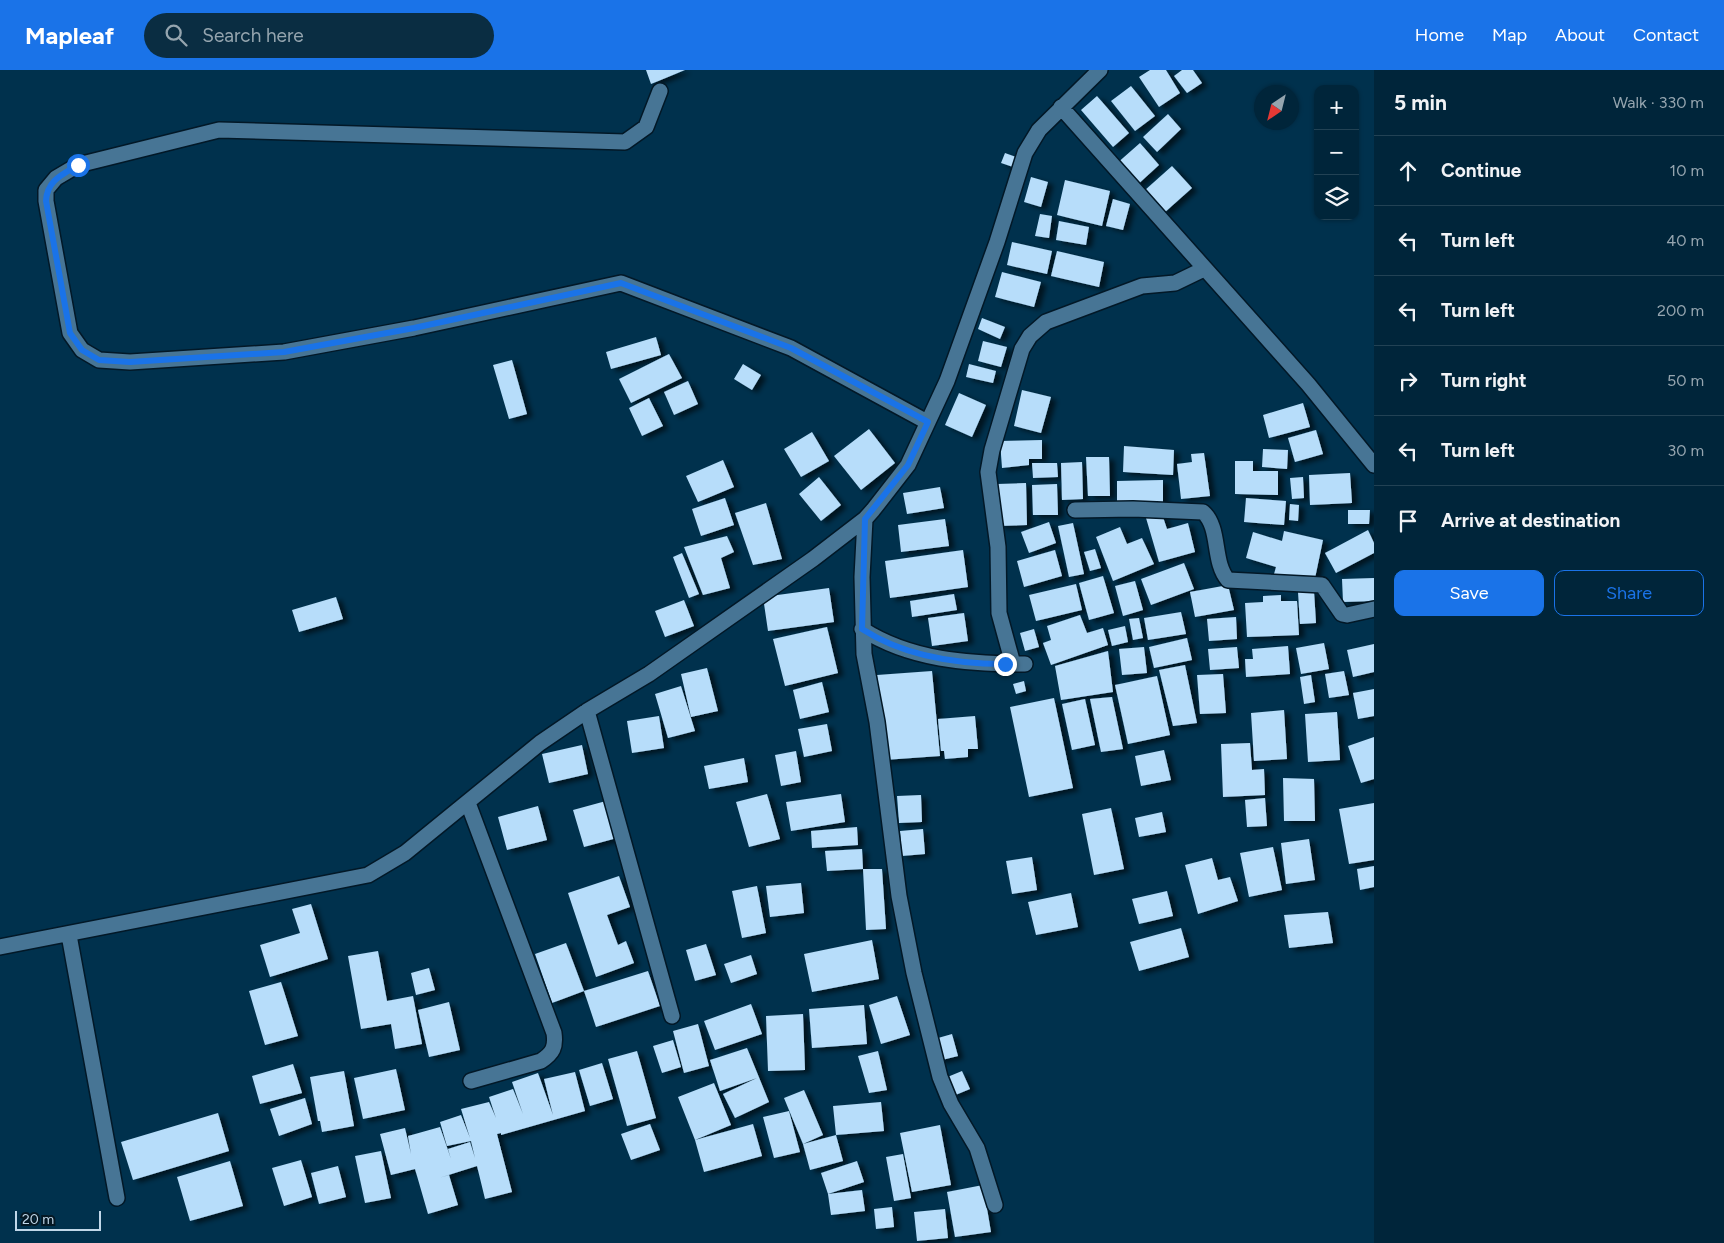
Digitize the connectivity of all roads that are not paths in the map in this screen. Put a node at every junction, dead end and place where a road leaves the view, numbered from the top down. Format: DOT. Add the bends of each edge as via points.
graph roads {
  1 [pos="1100,70"];
  2 [pos="660,91"];
  3 [pos="1061,107"];
  4 [pos="1199,264"];
  5 [pos="928,422"];
  6 [pos="1374,465"];
  7 [pos="1075,510"];
  8 [pos="865,519"];
  9 [pos="1374,609"];
  10 [pos="862,629"];
  11 [pos="587,710"];
  12 [pos="468,803"];
  13 [pos="69,935"];
  14 [pos="0,947"];
  15 [pos="672,1016"];
  16 [pos="471,1081"];
  17 [pos="117,1198"];
  18 [pos="994,1205"];
  1 -- 3 [label="street"];
  2 -- 5 [label="street" via="646,127 625,142 219,130 78,165 56,178 46,190 70,333 82,350 99,360 130,362 284,352 414,328 621,283 791,348"];
  3 -- 4 [label="street"];
  3 -- 5 [label="street" via="1039,130 1025,153 947,381"];
  4 -- 6 [label="street" via="1308,384"];
  4 -- 10 [label="street" via="1175,283 1142,286 1046,322 1030,336 1022,349 988,472 998,546 999,613 1014,664 978,664 933,658 884,641"];
  5 -- 8 [label="street" via="908,465"];
  7 -- 9 [label="street" via="1203,512 1209,518 1222,569 1228,580 1322,585 1342,614"];
  8 -- 10 [label="street"];
  8 -- 11 [label="street" via="649,674"];
  10 -- 18 [label="street" via="899,896 914,973 940,1077 951,1104 977,1148"];
  11 -- 12 [label="street" via="532,749"];
  11 -- 15 [label="street"];
  12 -- 13 [label="street" via="405,853 368,875"];
  12 -- 16 [label="street" via="556,1045 551,1054 541,1061"];
  13 -- 14 [label="street"];
  13 -- 17 [label="street"];
}
